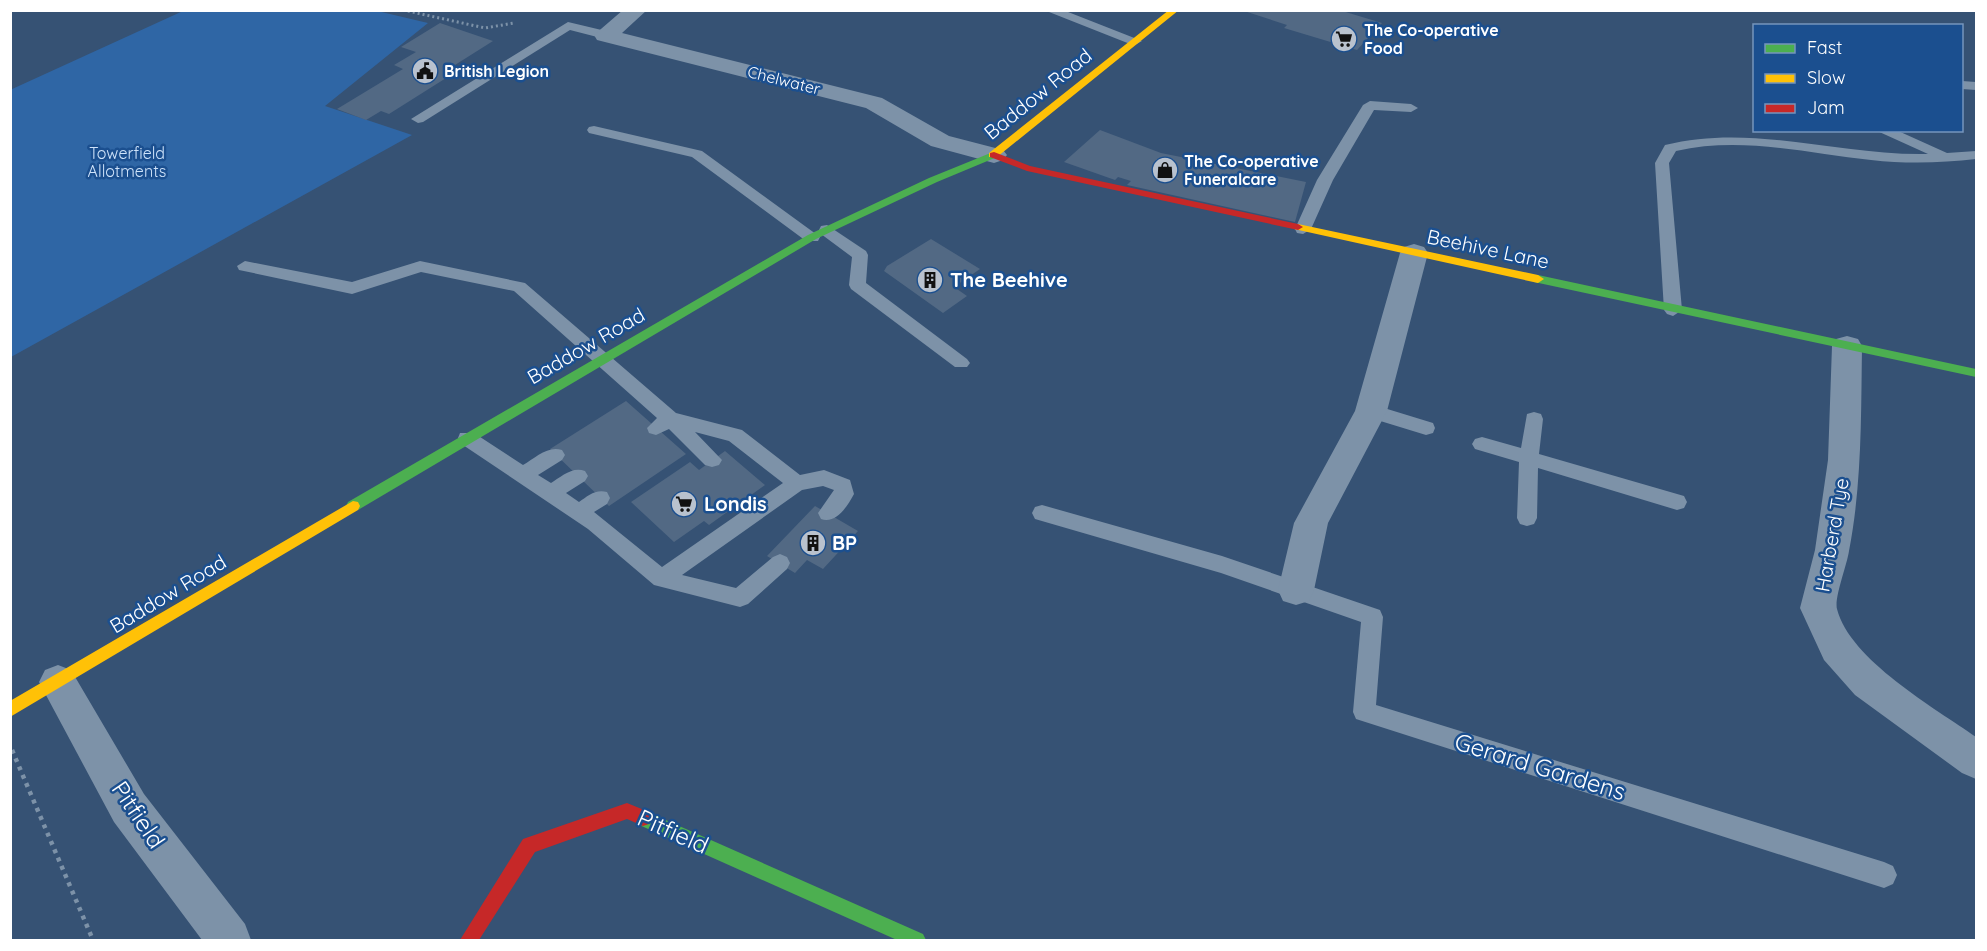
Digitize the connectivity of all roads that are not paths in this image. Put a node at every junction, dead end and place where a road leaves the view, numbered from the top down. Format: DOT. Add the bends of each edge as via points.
graph roads {
  1 [pos="637,10"];
  2 [pos="1050,10"];
  3 [pos="1175,10"];
  4 [pos="605,35"];
  5 [pos="1135,41"];
  6 [pos="1411,108"];
  7 [pos="418,119"];
  8 [pos="594,130"];
  9 [pos="1888,132"];
  10 [pos="994,155"];
  11 [pos="1977,155"];
  12 [pos="1948,157"];
  13 [pos="1303,229"];
  14 [pos="819,234"];
  15 [pos="1414,253"];
  16 [pos="245,266"];
  17 [pos="1673,310"];
  18 [pos="1848,346"];
  19 [pos="600,360"];
  20 [pos="961,363"];
  21 [pos="1977,373"];
  22 [pos="1371,411"];
  23 [pos="1534,419"];
  24 [pos="663,423"];
  25 [pos="1426,428"];
  26 [pos="467,438"];
  27 [pos="1482,444"];
  28 [pos="555,454"];
  29 [pos="1529,458"];
  30 [pos="712,460"];
  31 [pos="523,475"];
  32 [pos="578,476"];
  33 [pos="797,483"];
  34 [pos="551,493"];
  35 [pos="600,498"];
  36 [pos="1677,502"];
  37 [pos="579,512"];
  38 [pos="828,513"];
  39 [pos="1042,513"];
  40 [pos="1527,518"];
  41 [pos="780,563"];
  42 [pos="661,579"];
  43 [pos="1296,590"];
  44 [pos="58,682"];
  45 [pos="10,710"];
  46 [pos="1977,760"];
  47 [pos="1884,875"];
  48 [pos="229,940"];
  49 [pos="469,940"];
  50 [pos="917,940"];
  1 -- 4 [label="street"];
  2 -- 5 [label="lane"];
  3 -- 5 [label="main road, Baddow Road"];
  4 -- 7 [label="lane" via="568,26"];
  4 -- 10 [label="street, Chelwater" via="874,103 940,141"];
  5 -- 10 [label="main road, Baddow Road"];
  6 -- 13 [label="lane" via="1370,105 1325,180"];
  8 -- 14 [label="lane" via="697,153"];
  9 -- 12 [label="lane"];
  10 -- 13 [label="main road, Beehive Lane" via="1027,168"];
  10 -- 14 [label="main road, Baddow Road"];
  11 -- 12 [label="lane"];
  12 -- 17 [label="lane" via="1875,156 1735,140 1693,140 1670,148 1662,164"];
  13 -- 15 [label="main road, Beehive Lane"];
  14 -- 19 [label="main road, Baddow Road"];
  14 -- 20 [label="lane" via="861,255 857,285"];
  15 -- 17 [label="main road, Beehive Lane"];
  15 -- 22 [label="street"];
  16 -- 19 [label="lane" via="352,288 420,266 519,287"];
  17 -- 18 [label="main road, Beehive Lane"];
  18 -- 21 [label="main road, Beehive Lane"];
  18 -- 46 [label="street, Harberd Tye" via="1844,460 1832,550 1818,608 1837,648 1868,682"];
  19 -- 24 [label="lane"];
  19 -- 26 [label="main road, Baddow Road"];
  22 -- 25 [label="lane"];
  22 -- 43 [label="street" via="1311,523"];
  23 -- 29 [label="lane"];
  24 -- 30 [label="lane" via="684,443"];
  24 -- 33 [label="lane" via="735,435"];
  26 -- 31 [label="lane"];
  26 -- 44 [label="main road, Baddow Road"];
  27 -- 29 [label="lane"];
  28 -- 31 [label="lane"];
  29 -- 36 [label="lane"];
  29 -- 40 [label="lane"];
  31 -- 34 [label="lane"];
  32 -- 34 [label="lane"];
  33 -- 38 [label="lane" via="825,478 843,485 844,494"];
  33 -- 42 [label="lane" via="757,501"];
  34 -- 37 [label="lane"];
  35 -- 37 [label="lane"];
  37 -- 42 [label="lane"];
  39 -- 43 [label="lane, Gerard Gardens"];
  41 -- 42 [label="lane" via="740,598"];
  43 -- 47 [label="lane, Gerard Gardens" via="1372,617 1364,712"];
  44 -- 45 [label="main road, Baddow Road"];
  44 -- 48 [label="street, Pitfield" via="129,808"];
  49 -- 50 [label="main road, Pitfield" via="529,845 627,811"];
}
